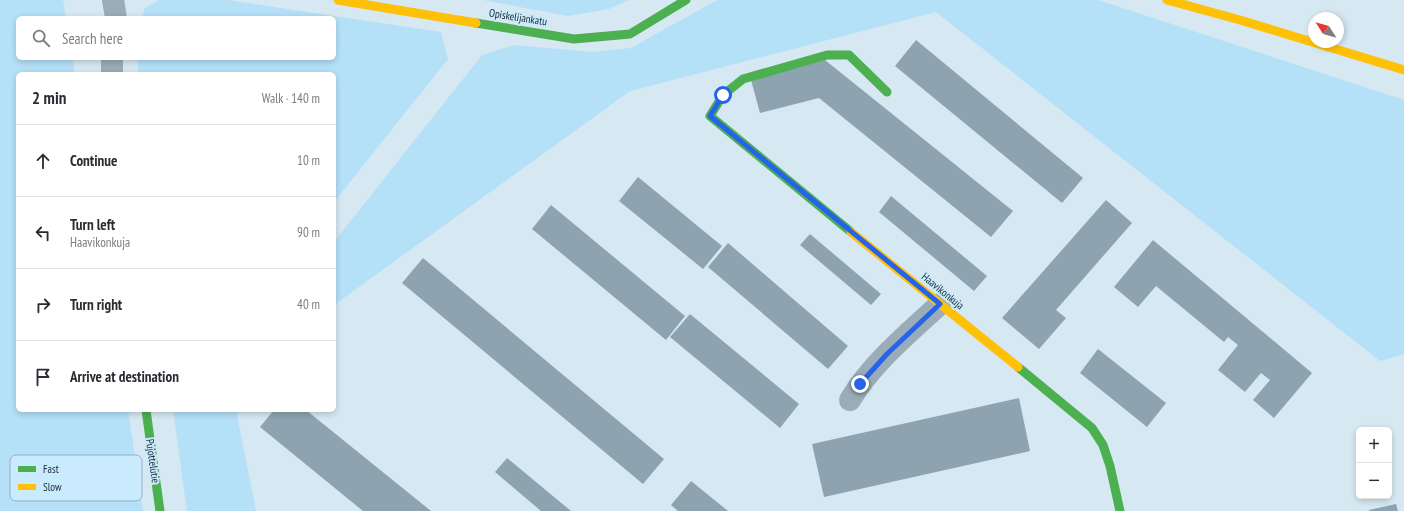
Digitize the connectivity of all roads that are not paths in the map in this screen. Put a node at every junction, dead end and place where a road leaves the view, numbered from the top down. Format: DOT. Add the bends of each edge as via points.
graph roads {
  1 [pos="113,0"];
  2 [pos="338,0"];
  3 [pos="686,0"];
  4 [pos="1167,0"];
  5 [pos="116,16"];
  6 [pos="112,60"];
  7 [pos="1404,70"];
  8 [pos="112,72"];
  9 [pos="887,92"];
  10 [pos="940,304"];
  11 [pos="850,400"];
  12 [pos="146,412"];
  13 [pos="160,511"];
  14 [pos="1120,511"];
  1 -- 5 [label="street"];
  2 -- 3 [label="street, Opiskelijankatu" via="574,39 630,34"];
  4 -- 7 [label="street"];
  6 -- 8 [label="street"];
  9 -- 10 [label="street, Haavikonkuja" via="849,55 828,55 743,80 723,95 710,116"];
  10 -- 11 [label="street" via="887,354 860,384"];
  10 -- 14 [label="street, Haavikonkuja" via="1092,428 1103,445"];
  12 -- 13 [label="street, Pujottelutie"];
}
